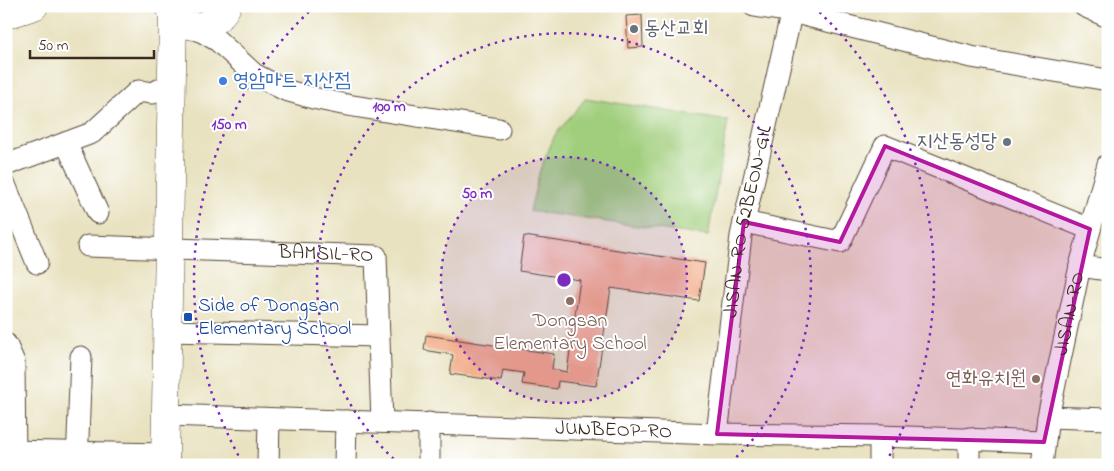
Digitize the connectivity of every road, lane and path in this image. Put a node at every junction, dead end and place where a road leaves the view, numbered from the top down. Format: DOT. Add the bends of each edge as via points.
graph roads {
  1 [pos="34,6"];
  2 [pos="227,6"];
  3 [pos="754,6"];
  4 [pos="1084,6"];
  5 [pos="793,9"];
  6 [pos="6,15"];
  7 [pos="179,16"];
  8 [pos="1108,17"];
  9 [pos="1108,80"];
  10 [pos="172,83"];
  11 [pos="499,129"];
  12 [pos="66,143"];
  13 [pos="1108,164"];
  14 [pos="6,165"];
  15 [pos="6,187"];
  16 [pos="98,213"];
  17 [pos="744,222"];
  18 [pos="1090,228"];
  19 [pos="88,246"];
  20 [pos="169,249"];
  21 [pos="37,263"];
  22 [pos="1080,266"];
  23 [pos="1108,270"];
  24 [pos="168,332"];
  25 [pos="379,336"];
  26 [pos="6,344"];
  27 [pos="82,356"];
  28 [pos="166,415"];
  29 [pos="1048,418"];
  30 [pos="269,419"];
  31 [pos="1108,419"];
  32 [pos="346,421"];
  33 [pos="382,422"];
  34 [pos="429,423"];
  35 [pos="717,434"];
  36 [pos="880,436"];
  37 [pos="969,438"];
  38 [pos="1044,442"];
  39 [pos="12,456"];
  40 [pos="77,459"];
  41 [pos="165,460"];
  42 [pos="268,465"];
  43 [pos="345,465"];
  44 [pos="429,465"];
  45 [pos="880,465"];
  46 [pos="969,465"];
  47 [pos="1042,465"];
  1 -- 6 [label="main road"];
  2 -- 7 [label="main road" via="215,22"];
  3 -- 5 [label="street"];
  4 -- 8 [label="street"];
  5 -- 9 [label="street" via="971,57"];
  5 -- 17 [label="street, JISAN-RO 52BEON-GIL"];
  7 -- 10 [label="main road"];
  7 -- 11 [label="street" via="218,41 254,74 285,90 338,103"];
  10 -- 12 [label="street" via="154,93 138,91 92,133"];
  10 -- 20 [label="main road"];
  12 -- 14 [label="street"];
  12 -- 16 [label="street"];
  13 -- 18 [label="street, JISAN-RO"];
  15 -- 21 [label="street"];
  17 -- 18 [label="street" via="840,242 885,146"];
  17 -- 35 [label="street, JISAN-RO 52BEON-GIL"];
  18 -- 22 [label="street, JISAN-RO"];
  19 -- 20 [label="street"];
  20 -- 24 [label="main road"];
  20 -- 25 [label="street, BAMSIL-RO" via="376,256"];
  22 -- 23 [label="street"];
  22 -- 29 [label="street, JISAN-RO"];
  24 -- 25 [label="street"];
  24 -- 28 [label="main road"];
  25 -- 33 [label="street, BAMSIL-RO"];
  26 -- 39 [label="street" via="14,362"];
  27 -- 40 [label="street"];
  28 -- 30 [label="street, JUNBEOP-RO"];
  28 -- 41 [label="main road"];
  29 -- 31 [label="street"];
  29 -- 38 [label="street, JISAN-RO"];
  30 -- 32 [label="street, JUNBEOP-RO"];
  30 -- 42 [label="street"];
  32 -- 33 [label="street, JUNBEOP-RO"];
  32 -- 43 [label="street"];
  33 -- 34 [label="street, JUNBEOP-RO"];
  34 -- 35 [label="street, JUNBEOP-RO"];
  34 -- 44 [label="street"];
  35 -- 36 [label="street, JUNBEOP-RO"];
  36 -- 37 [label="street, JUNBEOP-RO"];
  36 -- 45 [label="street"];
  37 -- 38 [label="street, JUNBEOP-RO"];
  37 -- 46 [label="street"];
  38 -- 47 [label="street, JISAN-RO"];
  39 -- 40 [label="street"];
  40 -- 41 [label="street"];
}
